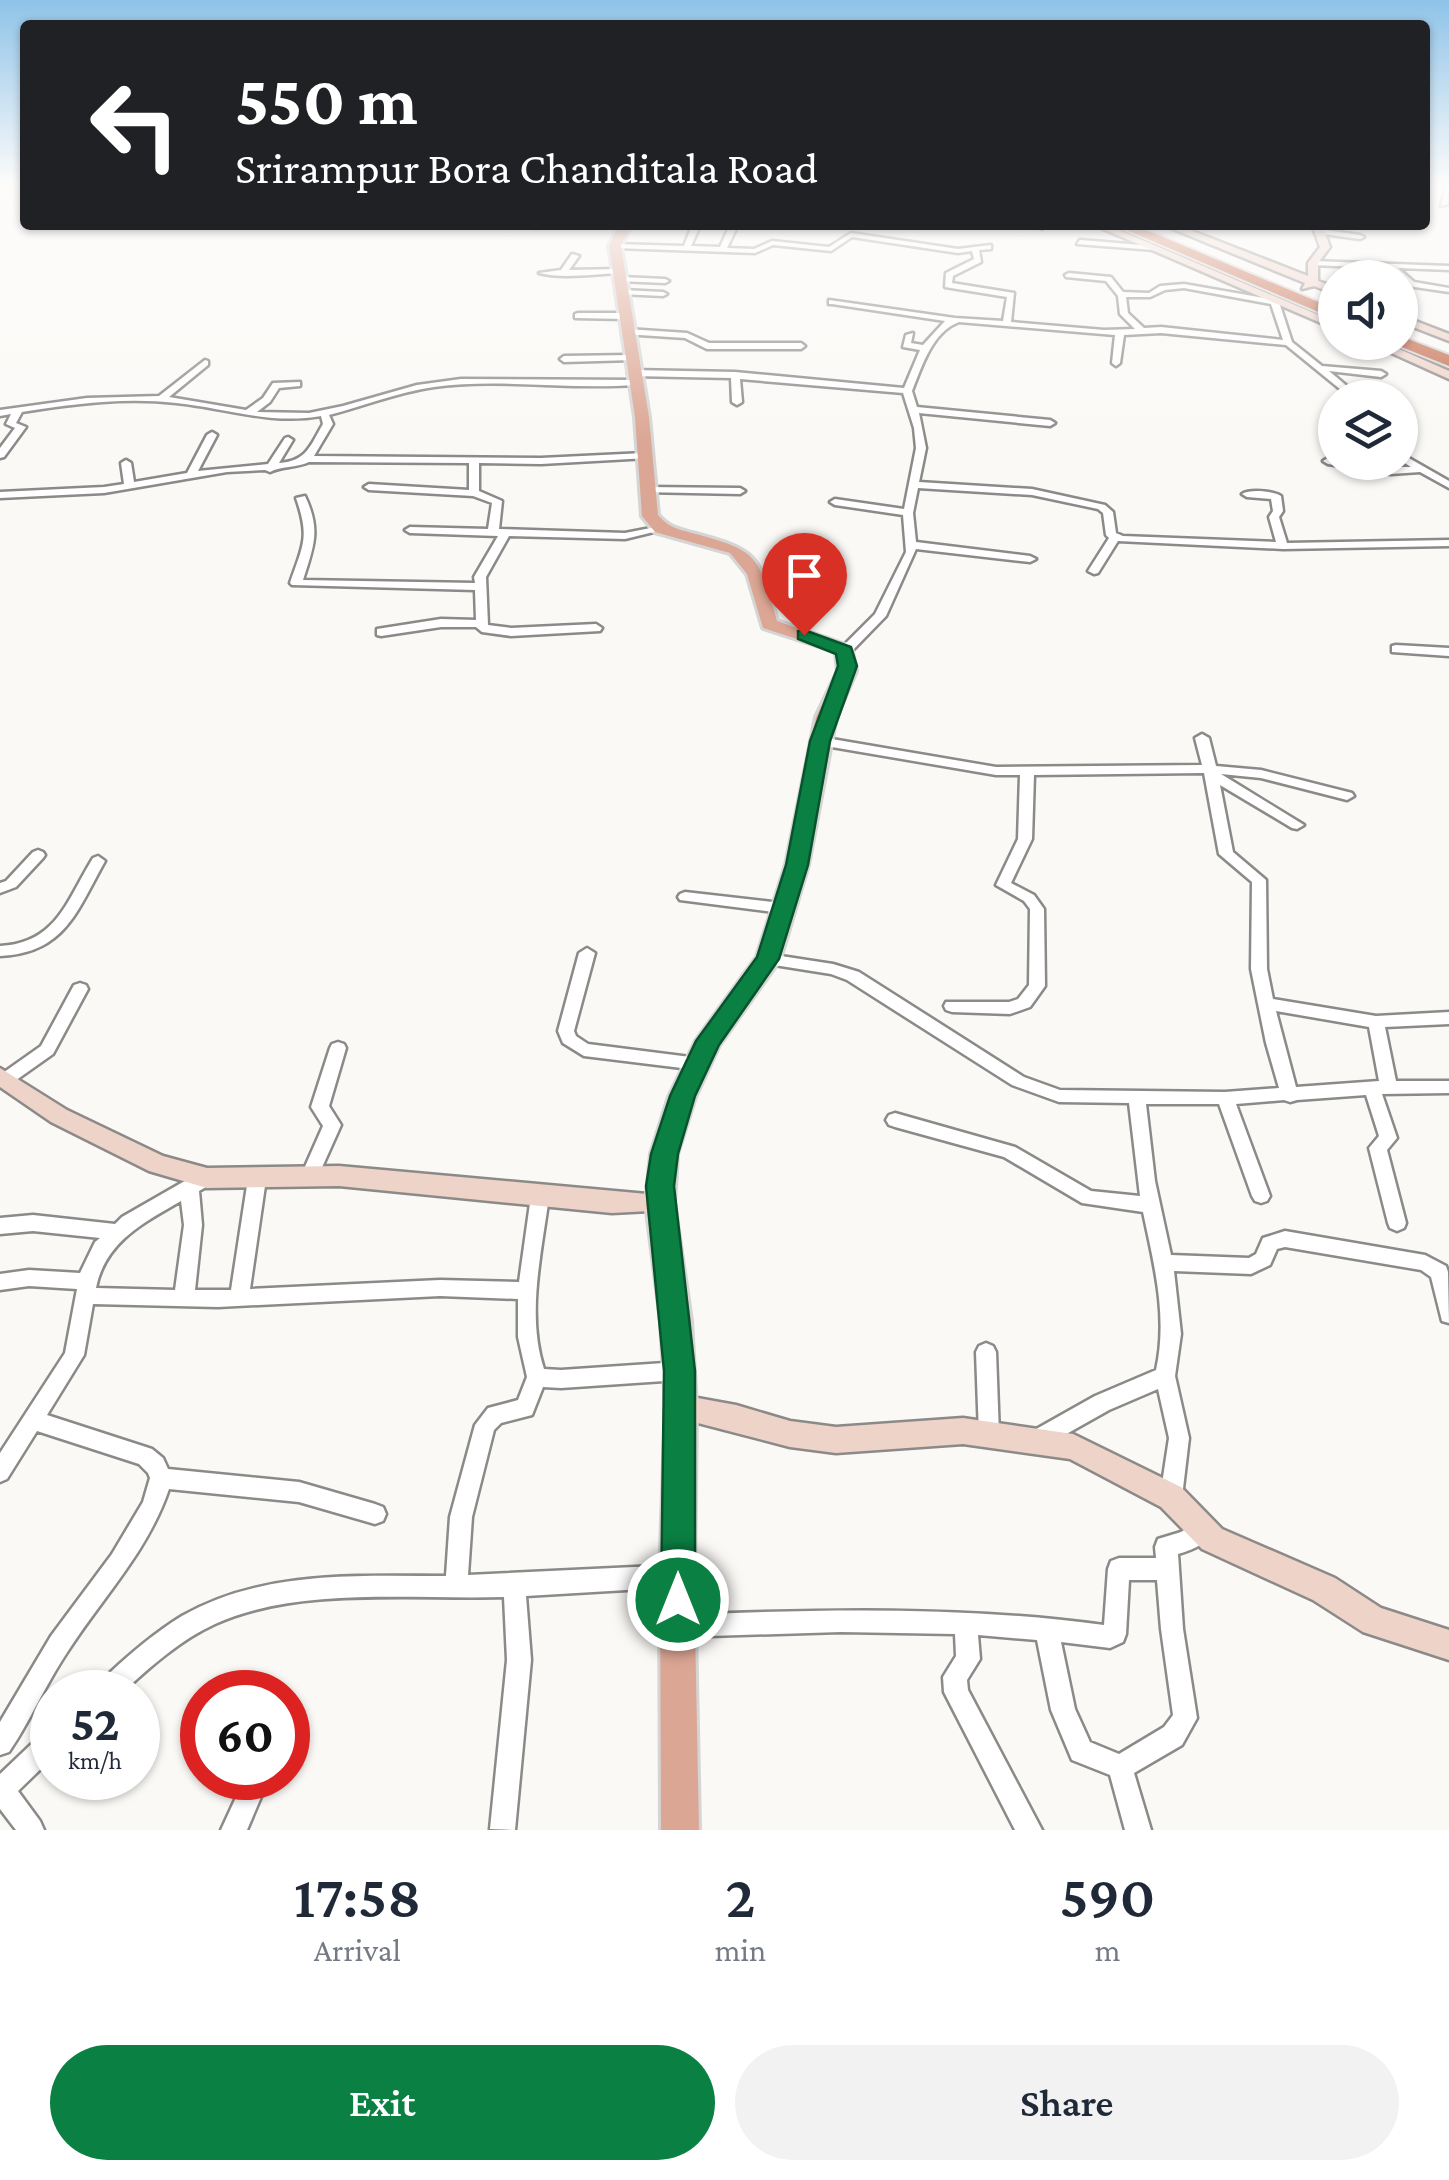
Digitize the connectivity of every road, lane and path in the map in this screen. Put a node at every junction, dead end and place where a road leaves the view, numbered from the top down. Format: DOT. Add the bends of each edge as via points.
graph roads {
  1 [pos="623,270"];
  2 [pos="957,270"];
  3 [pos="1208,270"];
  4 [pos="1231,270"];
  5 [pos="1253,270"];
  6 [pos="1275,270"];
  7 [pos="1312,270"];
  8 [pos="542,272"];
  9 [pos="563,272"];
  10 [pos="1069,275"];
  11 [pos="666,280"];
  12 [pos="1310,285"];
  13 [pos="1418,285"];
  14 [pos="1318,287"];
  15 [pos="1446,290"];
  16 [pos="663,294"];
  17 [pos="1122,294"];
  18 [pos="1318,297"];
  19 [pos="623,298"];
  20 [pos="1277,299"];
  21 [pos="832,302"];
  22 [pos="1318,307"];
  23 [pos="578,316"];
  24 [pos="1318,318"];
  25 [pos="954,320"];
  26 [pos="1006,322"];
  27 [pos="1418,325"];
  28 [pos="1140,330"];
  29 [pos="1120,333"];
  30 [pos="910,335"];
  31 [pos="1449,338"];
  32 [pos="1418,339"];
  33 [pos="1288,343"];
  34 [pos="801,346"];
  35 [pos="924,348"];
  36 [pos="1418,349"];
  37 [pos="1449,352"];
  38 [pos="564,359"];
  39 [pos="1414,360"];
  40 [pos="1449,362"];
  41 [pos="205,363"];
  42 [pos="1116,363"];
  43 [pos="1323,368"];
  44 [pos="633,371"];
  45 [pos="1381,374"];
  46 [pos="735,375"];
  47 [pos="1449,375"];
  48 [pos="1337,380"];
  49 [pos="297,384"];
  50 [pos="906,391"];
  51 [pos="161,399"];
  52 [pos="737,402"];
  53 [pos="18,410"];
  54 [pos="914,410"];
  55 [pos="0,413"];
  56 [pos="247,414"];
  57 [pos="324,414"];
  58 [pos="1050,423"];
  59 [pos="212,435"];
  60 [pos="288,440"];
  61 [pos="0,456"];
  62 [pos="644,456"];
  63 [pos="307,459"];
  64 [pos="474,459"];
  65 [pos="126,463"];
  66 [pos="1418,466"];
  67 [pos="270,469"];
  68 [pos="1418,470"];
  69 [pos="1424,470"];
  70 [pos="1449,472"];
  71 [pos="192,475"];
  72 [pos="914,484"];
  73 [pos="1449,485"];
  74 [pos="128,486"];
  75 [pos="369,487"];
  76 [pos="646,490"];
  77 [pos="740,492"];
  78 [pos="474,493"];
  79 [pos="1246,494"];
  80 [pos="0,495"];
  81 [pos="301,498"];
  82 [pos="835,502"];
  83 [pos="908,513"];
  84 [pos="661,529"];
  85 [pos="410,530"];
  86 [pos="498,534"];
  87 [pos="1115,538"];
  88 [pos="1449,543"];
  89 [pos="910,544"];
  90 [pos="1284,546"];
  91 [pos="1030,559"];
  92 [pos="1094,570"];
  93 [pos="480,587"];
  94 [pos="480,624"];
  95 [pos="596,628"];
  96 [pos="381,632"];
  97 [pos="1396,649"];
  98 [pos="845,651"];
  99 [pos="1449,652"];
  100 [pos="1202,738"];
  101 [pos="820,741"];
  102 [pos="1027,772"];
  103 [pos="1211,772"];
  104 [pos="1346,796"];
  105 [pos="1297,826"];
  106 [pos="38,855"];
  107 [pos="98,861"];
  108 [pos="0,888"];
  109 [pos="685,897"];
  110 [pos="781,908"];
  111 [pos="0,951"];
  112 [pos="588,952"];
  113 [pos="768,959"];
  114 [pos="80,989"];
  115 [pos="1266,1004"];
  116 [pos="952,1006"];
  117 [pos="1449,1018"];
  118 [pos="1376,1022"];
  119 [pos="338,1048"];
  120 [pos="698,1064"];
  121 [pos="3,1078"];
  122 [pos="1381,1088"];
  123 [pos="1448,1091"];
  124 [pos="1290,1096"];
  125 [pos="1225,1098"];
  126 [pos="1136,1100"];
  127 [pos="895,1120"];
  128 [pos="309,1178"];
  129 [pos="257,1179"];
  130 [pos="198,1183"];
  131 [pos="540,1196"];
  132 [pos="1260,1196"];
  133 [pos="660,1204"];
  134 [pos="1150,1205"];
  135 [pos="1397,1223"];
  136 [pos="0,1226"];
  137 [pos="119,1232"];
  138 [pos="1164,1263"];
  139 [pos="0,1282"];
  140 [pos="86,1289"];
  141 [pos="529,1291"];
  142 [pos="184,1298"];
  143 [pos="239,1298"];
  144 [pos="1448,1315"];
  145 [pos="986,1352"];
  146 [pos="680,1371"];
  147 [pos="1164,1376"];
  148 [pos="537,1377"];
  149 [pos="681,1407"];
  150 [pos="34,1421"];
  151 [pos="989,1435"];
  152 [pos="1037,1440"];
  153 [pos="0,1472"];
  154 [pos="160,1478"];
  155 [pos="1170,1497"];
  156 [pos="375,1514"];
  157 [pos="1202,1529"];
  158 [pos="1169,1568"];
  159 [pos="677,1576"];
  160 [pos="514,1585"];
  161 [pos="456,1586"];
  162 [pos="966,1625"];
  163 [pos="678,1626"];
  164 [pos="1046,1627"];
  165 [pos="1449,1645"];
  166 [pos="130,1670"];
  167 [pos="0,1743"];
  168 [pos="30,1762"];
  169 [pos="1120,1767"];
  170 [pos="1,1789"];
  171 [pos="247,1800"];
  172 [pos="503,1829"];
  173 [pos="31,1830"];
  174 [pos="234,1830"];
  175 [pos="680,1830"];
  176 [pos="1029,1830"];
  177 [pos="1138,1830"];
  1 -- 19 [label="main road"];
  2 -- 26 [label="street" via="948,275 948,284 1010,296"];
  3 -- 20 [label="street"];
  4 -- 22 [label="highway"];
  5 -- 18 [label="highway"];
  6 -- 12 [label="street"];
  7 -- 12 [label="street"];
  8 -- 9 [label="street"];
  9 -- 19 [label="street"];
  10 -- 17 [label="street" via="1108,279"];
  11 -- 19 [label="street"];
  12 -- 14 [label="street"];
  13 -- 15 [label="street"];
  16 -- 19 [label="street"];
  17 -- 20 [label="street" via="1189,286"];
  17 -- 28 [label="street" via="1124,314"];
  19 -- 23 [label="street"];
  19 -- 34 [label="street" via="707,346"];
  19 -- 44 [label="main road"];
  20 -- 24 [label="street"];
  20 -- 33 [label="street"];
  21 -- 25 [label="street"];
  25 -- 26 [label="street"];
  25 -- 35 [label="street"];
  26 -- 29 [label="street"];
  27 -- 31 [label="street"];
  28 -- 29 [label="street"];
  28 -- 33 [label="street"];
  29 -- 42 [label="street"];
  30 -- 35 [label="street" via="906,345"];
  32 -- 37 [label="highway"];
  33 -- 43 [label="street"];
  35 -- 50 [label="street"];
  36 -- 40 [label="highway"];
  38 -- 44 [label="street"];
  39 -- 47 [label="street"];
  41 -- 51 [label="street"];
  43 -- 45 [label="street"];
  43 -- 48 [label="street"];
  44 -- 46 [label="street"];
  44 -- 57 [label="street" via="586,387 438,384"];
  44 -- 62 [label="main road"];
  46 -- 50 [label="street"];
  46 -- 52 [label="street"];
  49 -- 56 [label="street" via="276,385"];
  50 -- 54 [label="street"];
  51 -- 53 [label="street"];
  51 -- 56 [label="street"];
  53 -- 55 [label="street"];
  53 -- 61 [label="street" via="11,424 21,426"];
  54 -- 58 [label="street"];
  54 -- 72 [label="street" via="921,448"];
  56 -- 57 [label="street"];
  57 -- 63 [label="street" via="327,428"];
  59 -- 71 [label="street"];
  60 -- 67 [label="street"];
  62 -- 64 [label="street"];
  62 -- 76 [label="main road"];
  63 -- 64 [label="street"];
  63 -- 67 [label="street"];
  64 -- 78 [label="street"];
  65 -- 74 [label="street"];
  66 -- 69 [label="street"];
  67 -- 71 [label="street"];
  68 -- 69 [label="street"];
  69 -- 70 [label="street"];
  69 -- 73 [label="street"];
  71 -- 74 [label="street"];
  72 -- 83 [label="street"];
  72 -- 87 [label="street" via="1032,492 1101,507"];
  74 -- 80 [label="street"];
  75 -- 78 [label="street"];
  76 -- 77 [label="street"];
  76 -- 84 [label="main road" via="650,516"];
  78 -- 86 [label="street" via="497,499"];
  79 -- 90 [label="street" via="1276,496 1274,518"];
  81 -- 93 [label="street" via="310,540 296,583"];
  82 -- 83 [label="street"];
  83 -- 89 [label="street"];
  84 -- 86 [label="street" via="632,535"];
  84 -- 98 [label="main road" via="736,550 755,573 769,624"];
  85 -- 86 [label="street"];
  86 -- 93 [label="street"];
  87 -- 90 [label="street"];
  87 -- 92 [label="street"];
  88 -- 90 [label="street"];
  89 -- 91 [label="street"];
  89 -- 98 [label="street" via="880,616"];
  93 -- 94 [label="street"];
  94 -- 95 [label="street" via="498,632"];
  94 -- 96 [label="street"];
  97 -- 99 [label="street"];
  98 -- 101 [label="main road" via="847,671"];
  100 -- 103 [label="street"];
  101 -- 102 [label="street"];
  101 -- 110 [label="main road" via="797,865"];
  102 -- 103 [label="street"];
  102 -- 116 [label="street" via="1025,839 1003,886 1037,909 1037,986 1010,1008"];
  103 -- 104 [label="street" via="1261,774"];
  103 -- 105 [label="street"];
  103 -- 115 [label="street" via="1226,854 1260,880 1259,969"];
  106 -- 108 [label="street"];
  107 -- 111 [label="street" via="54,936 24,952"];
  109 -- 110 [label="street"];
  110 -- 113 [label="main road"];
  112 -- 120 [label="street" via="568,1039 584,1050"];
  113 -- 120 [label="main road"];
  113 -- 126 [label="street" via="853,976 1038,1090"];
  114 -- 121 [label="street" via="47,1050"];
  115 -- 118 [label="street"];
  115 -- 124 [label="street"];
  117 -- 118 [label="street"];
  118 -- 122 [label="street"];
  119 -- 128 [label="street" via="320,1107 332,1125"];
  120 -- 133 [label="main road" via="664,1154"];
  121 -- 130 [label="street" via="60,1116"];
  122 -- 123 [label="street"];
  122 -- 124 [label="street"];
  122 -- 135 [label="street" via="1388,1138 1378,1148"];
  124 -- 125 [label="street"];
  125 -- 126 [label="street"];
  125 -- 132 [label="street"];
  126 -- 134 [label="street"];
  127 -- 134 [label="street" via="1009,1152 1088,1198"];
  128 -- 129 [label="street"];
  128 -- 131 [label="street"];
  129 -- 130 [label="street"];
  129 -- 143 [label="street"];
  130 -- 137 [label="street"];
  130 -- 142 [label="street"];
  131 -- 133 [label="street"];
  131 -- 141 [label="street"];
  133 -- 146 [label="main road"];
  134 -- 138 [label="street"];
  136 -- 137 [label="street"];
  137 -- 140 [label="street" via="102,1248"];
  138 -- 144 [label="street" via="1251,1266 1270,1243 1285,1239 1425,1263 1439,1272"];
  138 -- 147 [label="street" via="1170,1339"];
  139 -- 140 [label="street" via="29,1278"];
  140 -- 142 [label="street"];
  140 -- 150 [label="street" via="74,1355"];
  141 -- 143 [label="street" via="440,1288"];
  141 -- 148 [label="street"];
  142 -- 143 [label="street"];
  145 -- 151 [label="street"];
  146 -- 148 [label="street"];
  146 -- 149 [label="main road"];
  147 -- 152 [label="street"];
  147 -- 155 [label="street" via="1179,1438"];
  148 -- 161 [label="street" via="525,1408 485,1425 461,1516"];
  149 -- 151 [label="street" via="836,1440 930,1431"];
  149 -- 159 [label="main road"];
  150 -- 153 [label="street"];
  150 -- 154 [label="street" via="145,1456"];
  151 -- 152 [label="street"];
  152 -- 155 [label="street" via="1073,1447"];
  154 -- 156 [label="street" via="299,1492"];
  154 -- 167 [label="street" via="110,1575 66,1632"];
  155 -- 157 [label="street"];
  157 -- 158 [label="street" via="1168,1544"];
  157 -- 165 [label="street" via="1374,1621"];
  158 -- 164 [label="street" via="1119,1569 1114,1636"];
  158 -- 169 [label="street" via="1186,1718 1173,1736"];
  159 -- 160 [label="street"];
  159 -- 163 [label="main road"];
  160 -- 161 [label="street"];
  160 -- 172 [label="street" via="519,1672"];
  161 -- 166 [label="street" via="359,1587 250,1600 160,1642"];
  162 -- 163 [label="street" via="850,1620"];
  162 -- 164 [label="street"];
  162 -- 176 [label="street" via="968,1659 955,1677 956,1692"];
  163 -- 175 [label="main road"];
  164 -- 169 [label="street" via="1063,1710 1081,1751"];
  168 -- 170 [label="street"];
  169 -- 177 [label="street"];
  170 -- 173 [label="street"];
  171 -- 174 [label="street"];
}
